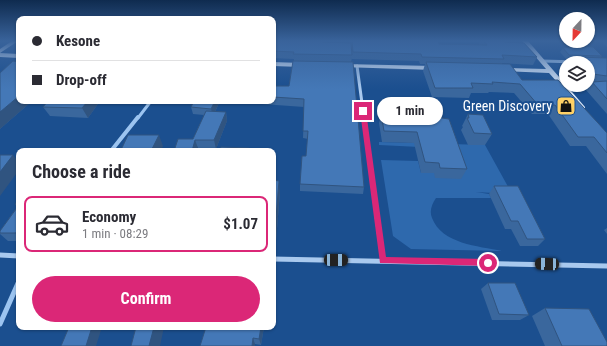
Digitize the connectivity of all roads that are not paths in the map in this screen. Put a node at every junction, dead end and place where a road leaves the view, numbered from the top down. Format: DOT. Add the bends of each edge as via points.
graph roads {
  1 [pos="540,57"];
  2 [pos="543,61"];
  3 [pos="559,61"];
  4 [pos="276,64"];
  5 [pos="311,65"];
  6 [pos="334,66"];
  7 [pos="357,66"];
  8 [pos="442,68"];
  9 [pos="497,70"];
  10 [pos="551,71"];
  11 [pos="559,78"];
  12 [pos="595,86"];
  13 [pos="600,86"];
  14 [pos="572,92"];
  15 [pos="588,113"];
  16 [pos="0,255"];
  17 [pos="16,256"];
  18 [pos="276,259"];
  19 [pos="383,260"];
  20 [pos="607,266"];
  1 -- 2 [label="street"];
  2 -- 3 [label="street"];
  2 -- 10 [label="street"];
  4 -- 5 [label="street"];
  6 -- 7 [label="street"];
  7 -- 8 [label="street"];
  7 -- 19 [label="street"];
  9 -- 10 [label="street"];
  10 -- 11 [label="street"];
  12 -- 13 [label="street"];
  14 -- 15 [label="street"];
  16 -- 17 [label="street"];
  18 -- 19 [label="street"];
  19 -- 20 [label="street"];
}
